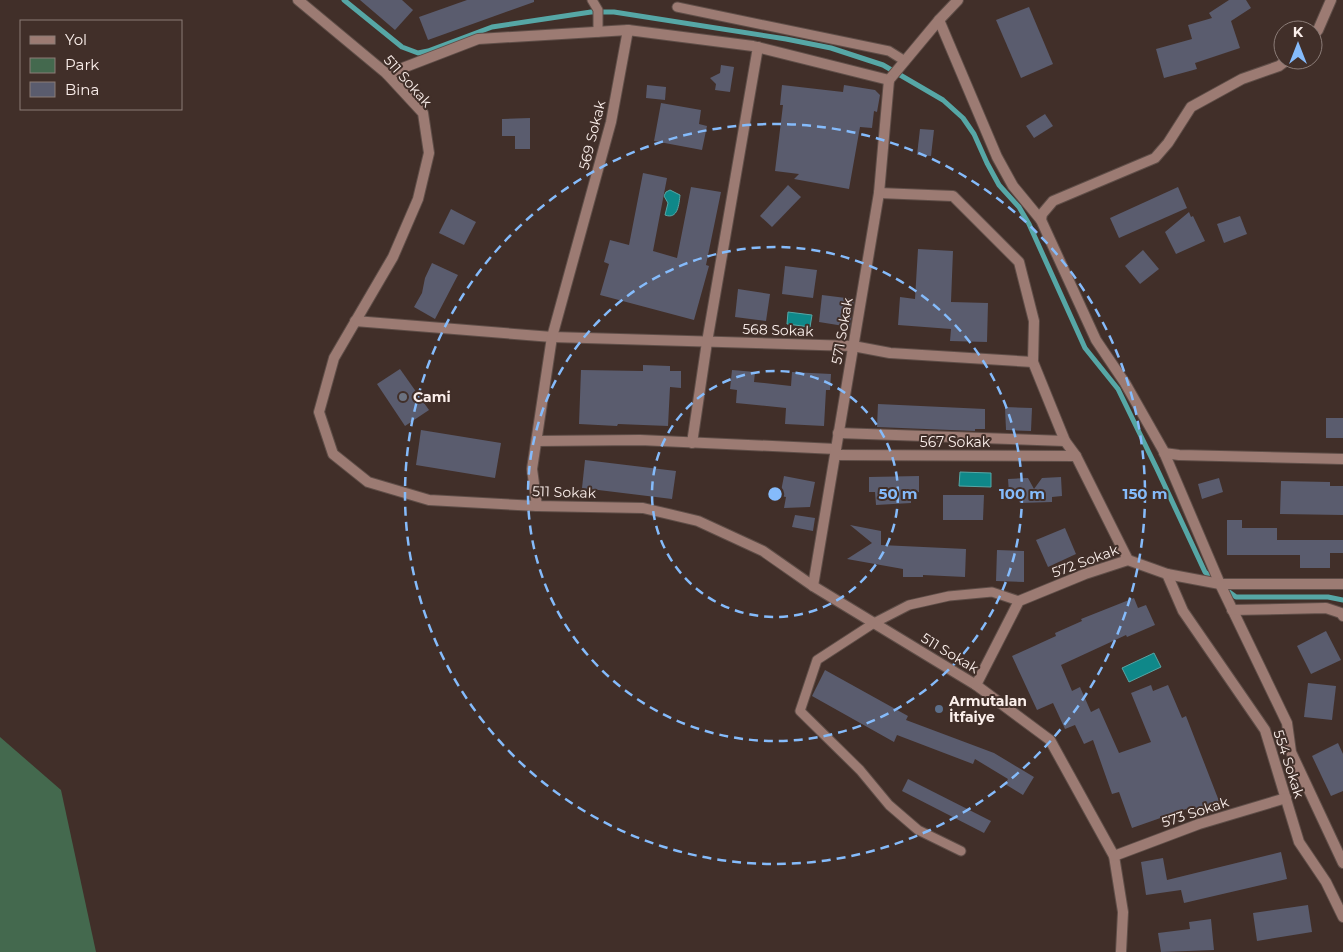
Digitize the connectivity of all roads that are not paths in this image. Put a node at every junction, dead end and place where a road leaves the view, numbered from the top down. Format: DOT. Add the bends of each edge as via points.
graph roads {
  1 [pos="298,0"];
  2 [pos="592,0"];
  3 [pos="1331,0"];
  4 [pos="953,1"];
  5 [pos="677,7"];
  6 [pos="939,20"];
  7 [pos="1322,20"];
  8 [pos="628,30"];
  9 [pos="598,32"];
  10 [pos="758,47"];
  11 [pos="902,64"];
  12 [pos="1273,68"];
  13 [pos="387,74"];
  14 [pos="890,78"];
  15 [pos="879,193"];
  16 [pos="1041,220"];
  17 [pos="355,322"];
  18 [pos="552,337"];
  19 [pos="707,342"];
  20 [pos="853,346"];
  21 [pos="1033,362"];
  22 [pos="838,433"];
  23 [pos="537,441"];
  24 [pos="1065,441"];
  25 [pos="692,443"];
  26 [pos="835,452"];
  27 [pos="1164,453"];
  28 [pos="1076,456"];
  29 [pos="1343,459"];
  30 [pos="537,506"];
  31 [pos="1128,560"];
  32 [pos="1167,574"];
  33 [pos="1220,584"];
  34 [pos="1343,584"];
  35 [pos="813,586"];
  36 [pos="1019,601"];
  37 [pos="1232,610"];
  38 [pos="1343,616"];
  39 [pos="874,623"];
  40 [pos="976,685"];
  41 [pos="1286,798"];
  42 [pos="961,851"];
  43 [pos="1114,856"];
  44 [pos="1343,863"];
  45 [pos="1343,917"];
  46 [pos="1121,952"];
  1 -- 13 [label="street, 511 Sokak"];
  2 -- 9 [label="lane" via="598,15"];
  3 -- 7 [label="street"];
  4 -- 6 [label="street"];
  5 -- 11 [label="lane" via="889,51"];
  6 -- 11 [label="street"];
  6 -- 16 [label="street" via="997,157 1013,186"];
  8 -- 9 [label="street"];
  8 -- 10 [label="street"];
  8 -- 18 [label="street, 569 Sokak" via="611,122"];
  9 -- 13 [label="street" via="478,39"];
  10 -- 14 [label="street"];
  10 -- 19 [label="street"];
  11 -- 14 [label="street"];
  12 -- 16 [label="street" via="1242,79 1191,107 1155,158 1053,201"];
  13 -- 17 [label="street, 511 Sokak" via="423,113 429,153 418,199 393,257"];
  14 -- 15 [label="street, 571 Sokak"];
  15 -- 20 [label="street, 571 Sokak"];
  15 -- 21 [label="street" via="953,196 1019,262 1034,321"];
  16 -- 27 [label="street" via="1096,340 1126,383"];
  17 -- 18 [label="street, 568 Sokak"];
  17 -- 30 [label="street, 511 Sokak" via="334,358 319,412 333,454 368,482 429,500"];
  18 -- 19 [label="street, 568 Sokak"];
  18 -- 23 [label="street, 569 Sokak"];
  19 -- 20 [label="street, 568 Sokak"];
  19 -- 25 [label="street"];
  20 -- 21 [label="street, 568 Sokak" via="890,353"];
  20 -- 22 [label="street, 571 Sokak"];
  21 -- 24 [label="street"];
  22 -- 24 [label="street, 567 Sokak"];
  22 -- 26 [label="street, 571 Sokak"];
  23 -- 25 [label="street, 567 Sokak"];
  23 -- 30 [label="street, 569 Sokak" via="532,469"];
  24 -- 28 [label="street"];
  25 -- 26 [label="street, 567 Sokak"];
  26 -- 28 [label="street, 567 Sokak"];
  26 -- 35 [label="street, 571 Sokak"];
  27 -- 29 [label="street"];
  27 -- 33 [label="street"];
  28 -- 31 [label="street"];
  30 -- 35 [label="street, 511 Sokak" via="643,508 698,521 763,551"];
  31 -- 32 [label="street, 572 Sokak"];
  31 -- 36 [label="street, 572 Sokak"];
  32 -- 33 [label="street, 572 Sokak"];
  32 -- 41 [label="street, 554 Sokak" via="1183,611 1265,730"];
  33 -- 34 [label="street, 572 Sokak"];
  33 -- 37 [label="street"];
  35 -- 39 [label="street, 511 Sokak"];
  36 -- 39 [label="lane" via="992,592 949,596 909,605"];
  36 -- 40 [label="street"];
  37 -- 38 [label="street" via="1326,608"];
  37 -- 44 [label="street" via="1287,723 1291,752"];
  39 -- 40 [label="street, 511 Sokak"];
  39 -- 42 [label="lane" via="817,660 800,711 860,770 889,805 918,830"];
  40 -- 43 [label="street, 511 Sokak" via="1050,740"];
  41 -- 43 [label="street, 573 Sokak" via="1199,824"];
  41 -- 45 [label="street, 554 Sokak" via="1299,842 1326,882"];
  43 -- 46 [label="street, 511 Sokak" via="1123,912"];
}
